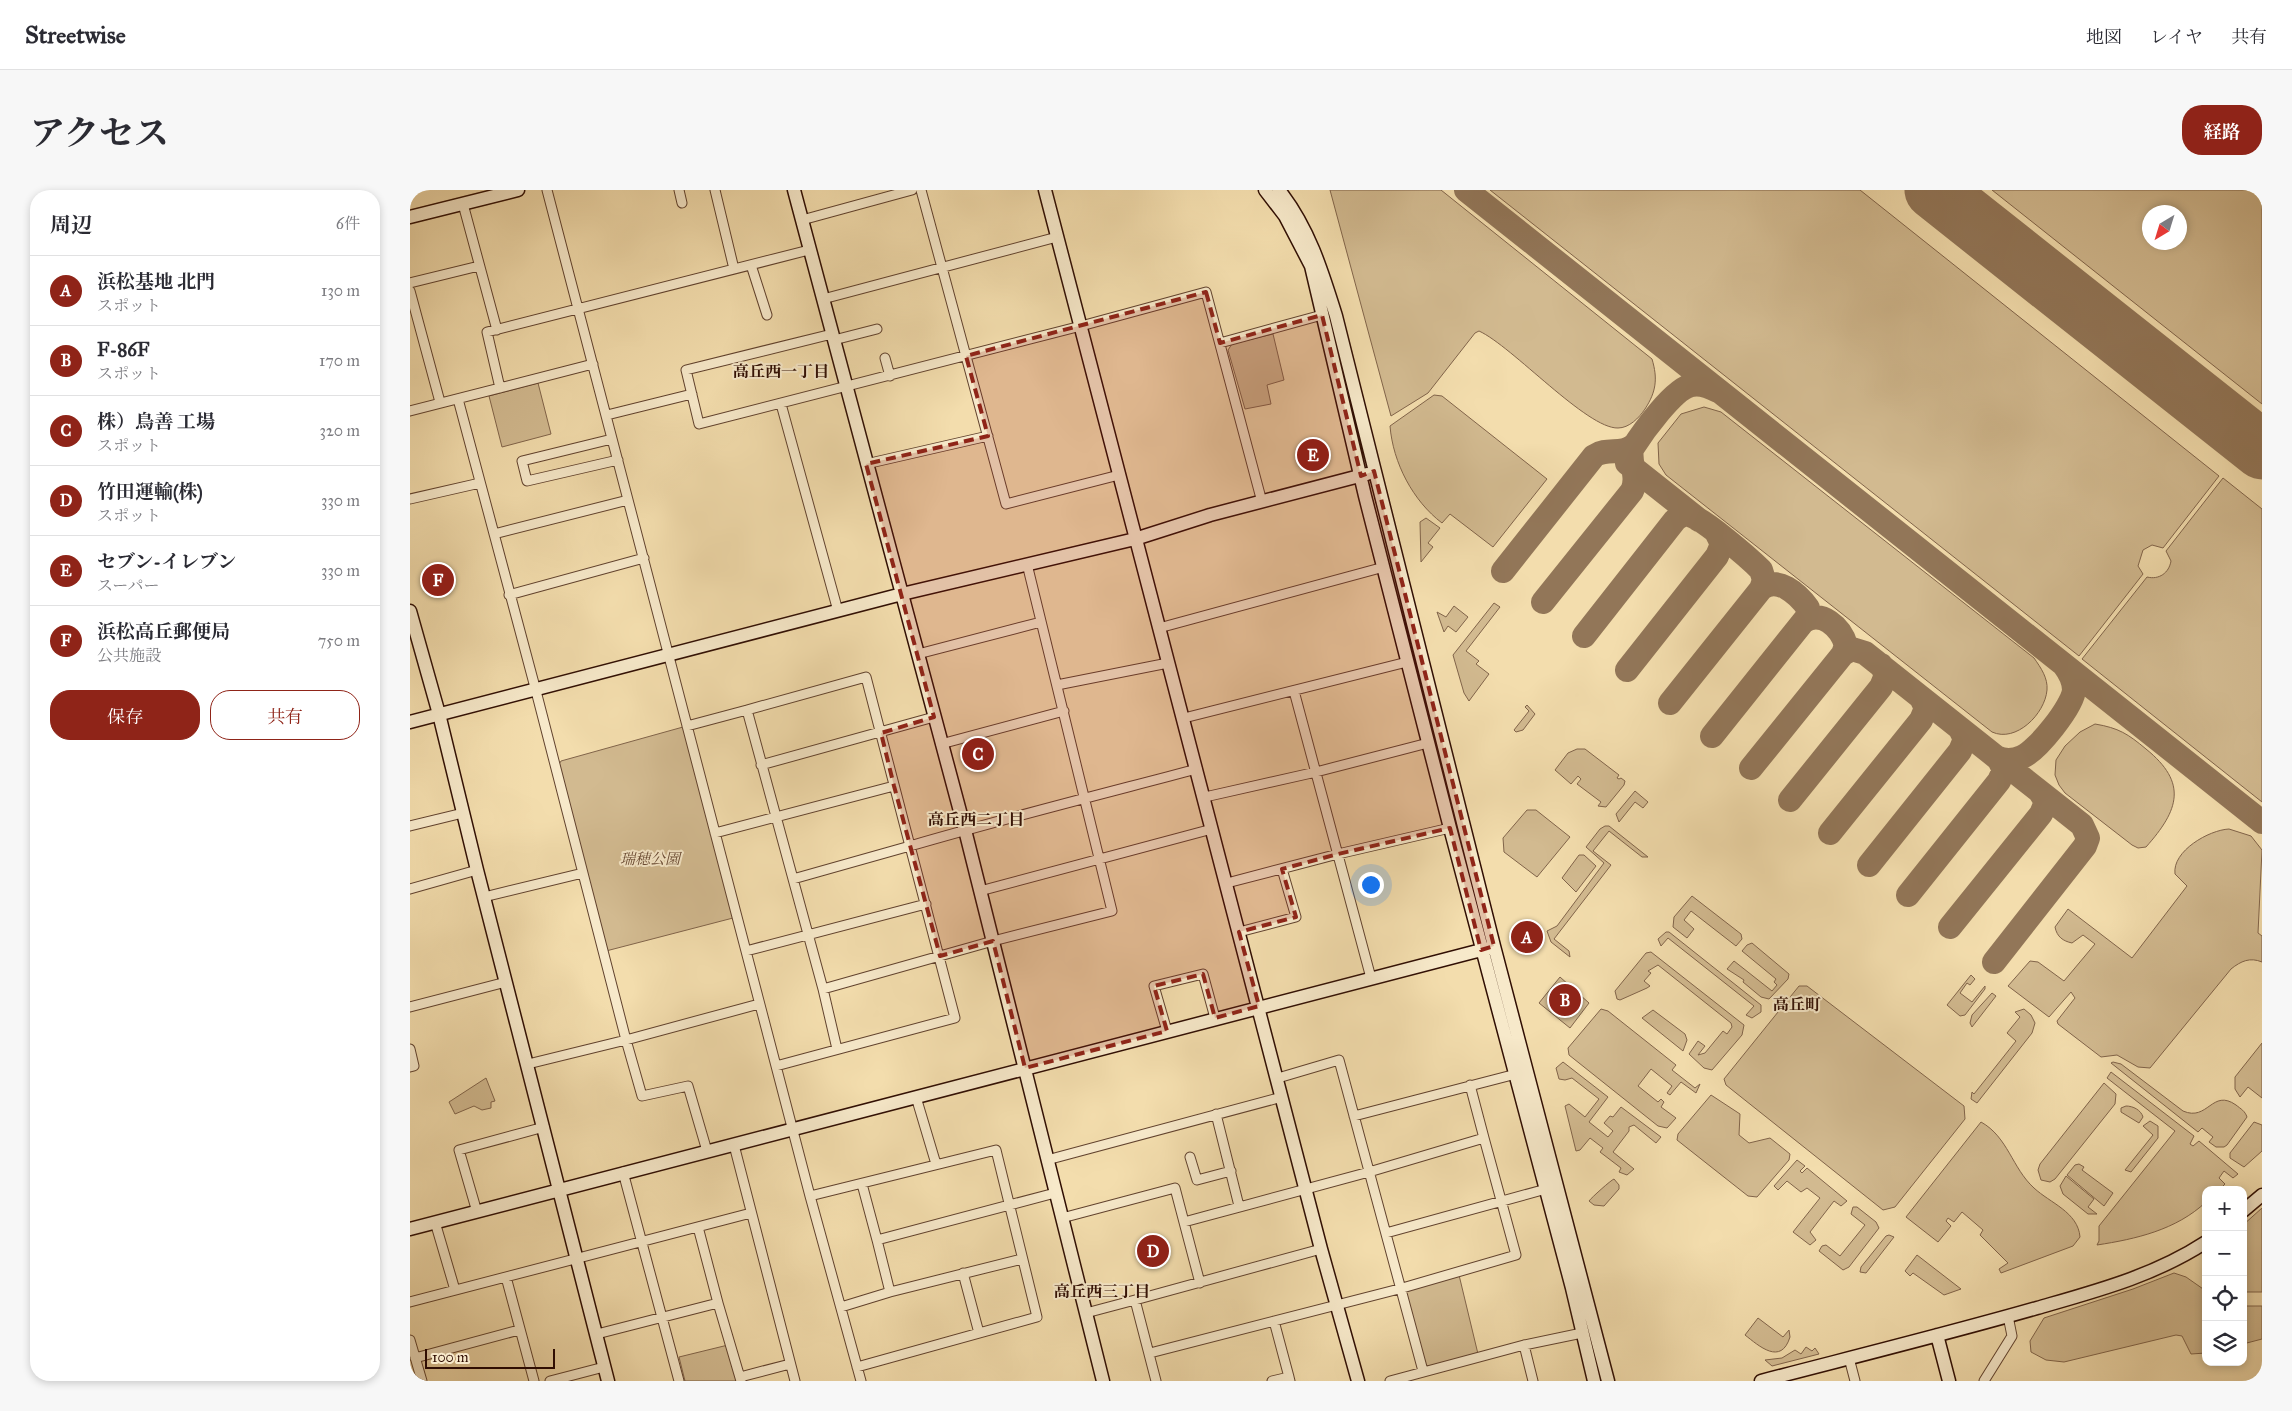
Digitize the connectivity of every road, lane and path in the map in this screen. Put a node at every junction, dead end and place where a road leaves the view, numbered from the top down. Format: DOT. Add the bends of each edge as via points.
graph roads {
  1 [pos="518,190"];
  2 [pos="547,190"];
  3 [pos="679,190"];
  4 [pos="715,190"];
  5 [pos="794,190"];
  6 [pos="912,190"];
  7 [pos="921,190"];
  8 [pos="1045,190"];
  9 [pos="1266,190"];
  10 [pos="1279,190"];
  11 [pos="682,203"];
  12 [pos="463,204"];
  13 [pos="410,217"];
  14 [pos="802,220"];
  15 [pos="1058,237"];
  16 [pos="809,250"];
  17 [pos="751,265"];
  18 [pos="479,266"];
  19 [pos="942,268"];
  20 [pos="734,269"];
  21 [pos="410,284"];
  22 [pos="410,291"];
  23 [pos="823,299"];
  24 [pos="579,308"];
  25 [pos="1322,315"];
  26 [pos="767,316"];
  27 [pos="414,322"];
  28 [pos="1081,326"];
  29 [pos="877,329"];
  30 [pos="497,330"];
  31 [pos="833,337"];
  32 [pos="1220,343"];
  33 [pos="966,356"];
  34 [pos="885,358"];
  35 [pos="593,364"];
  36 [pos="890,376"];
  37 [pos="846,387"];
  38 [pos="500,388"];
  39 [pos="692,394"];
  40 [pos="458,399"];
  41 [pos="440,402"];
  42 [pos="781,404"];
  43 [pos="410,411"];
  44 [pos="606,415"];
  45 [pos="988,436"];
  46 [pos="612,439"];
  47 [pos="618,460"];
  48 [pos="866,464"];
  49 [pos="1374,471"];
  50 [pos="1119,475"];
  51 [pos="1360,476"];
  52 [pos="480,483"];
  53 [pos="410,499"];
  54 [pos="628,500"];
  55 [pos="1262,502"];
  56 [pos="494,534"];
  57 [pos="1135,539"];
  58 [pos="644,558"];
  59 [pos="1027,564"];
  60 [pos="1384,567"];
  61 [pos="902,594"];
  62 [pos="509,595"];
  63 [pos="410,611"];
  64 [pos="838,611"];
  65 [pos="1041,622"];
  66 [pos="1158,628"];
  67 [pos="918,654"];
  68 [pos="669,655"];
  69 [pos="1407,662"];
  70 [pos="1168,663"];
  71 [pos="1057,686"];
  72 [pos="536,690"];
  73 [pos="1294,691"];
  74 [pos="747,710"];
  75 [pos="1064,711"];
  76 [pos="439,714"];
  77 [pos="934,717"];
  78 [pos="1184,718"];
  79 [pos="410,722"];
  80 [pos="687,726"];
  81 [pos="881,733"];
  82 [pos="1428,743"];
  83 [pos="941,744"];
  84 [pos="761,765"];
  85 [pos="1197,769"];
  86 [pos="1316,772"];
  87 [pos="894,786"];
  88 [pos="1205,797"];
  89 [pos="1085,798"];
  90 [pos="463,813"];
  91 [pos="775,818"];
  92 [pos="410,826"];
  93 [pos="1450,828"];
  94 [pos="1212,829"];
  95 [pos="965,830"];
  96 [pos="715,833"];
  97 [pos="910,846"];
  98 [pos="1338,854"];
  99 [pos="1100,859"];
  100 [pos="1282,869"];
  101 [pos="477,870"];
  102 [pos="583,873"];
  103 [pos="793,879"];
  104 [pos="1227,883"];
  105 [pos="410,888"];
  106 [pos="980,891"];
  107 [pos="484,897"];
  108 [pos="926,904"];
  109 [pos="1239,932"];
  110 [pos="809,936"];
  111 [pos="993,941"];
  112 [pos="1494,946"];
  113 [pos="1481,950"];
  114 [pos="746,951"];
  115 [pos="940,956"];
  116 [pos="1371,978"];
  117 [pos="506,982"];
  118 [pos="823,989"];
  119 [pos="759,1004"];
  120 [pos="1259,1006"];
  121 [pos="410,1007"];
  122 [pos="1215,1018"];
  123 [pos="1167,1031"];
  124 [pos="626,1040"];
  125 [pos="410,1049"];
  126 [pos="838,1049"];
  127 [pos="528,1064"];
  128 [pos="776,1066"];
  129 [pos="410,1067"];
  130 [pos="1025,1068"];
  131 [pos="1516,1074"];
  132 [pos="1278,1078"];
  133 [pos="1470,1085"];
  134 [pos="916,1097"];
  135 [pos="1282,1097"];
  136 [pos="1216,1114"];
  137 [pos="1354,1116"];
  138 [pos="544,1127"];
  139 [pos="792,1129"];
  140 [pos="1484,1138"];
  141 [pos="734,1145"];
  142 [pos="708,1151"];
  143 [pos="1190,1157"];
  144 [pos="1047,1160"];
  145 [pos="936,1164"];
  146 [pos="1231,1171"];
  147 [pos="623,1172"];
  148 [pos="1369,1172"];
  149 [pos="862,1184"];
  150 [pos="1306,1188"];
  151 [pos="1546,1189"];
  152 [pos="560,1190"];
  153 [pos="1055,1194"];
  154 [pos="2262,1195"];
  155 [pos="810,1196"];
  156 [pos="1502,1200"];
  157 [pos="1010,1206"];
  158 [pos="1239,1206"];
  159 [pos="2247,1208"];
  160 [pos="477,1212"];
  161 [pos="751,1213"];
  162 [pos="1062,1218"];
  163 [pos="435,1222"];
  164 [pos="1184,1222"];
  165 [pos="698,1227"];
  166 [pos="410,1229"];
  167 [pos="1386,1233"];
  168 [pos="641,1240"];
  169 [pos="877,1240"];
  170 [pos="2202,1244"];
  171 [pos="1321,1249"];
  172 [pos="578,1257"];
  173 [pos="1022,1259"];
  174 [pos="963,1273"];
  175 [pos="506,1277"];
  176 [pos="1200,1283"];
  177 [pos="1399,1289"];
  178 [pos="455,1290"];
  179 [pos="890,1292"];
  180 [pos="1135,1300"];
  181 [pos="410,1302"];
  182 [pos="718,1303"];
  183 [pos="1337,1304"];
  184 [pos="842,1307"];
  185 [pos="1086,1313"];
  186 [pos="662,1316"];
  187 [pos="2008,1316"];
  188 [pos="1274,1321"];
  189 [pos="520,1330"];
  190 [pos="979,1333"];
  191 [pos="1582,1333"];
  192 [pos="597,1334"];
  193 [pos="1937,1335"];
  194 [pos="410,1340"];
  195 [pos="1524,1345"];
  196 [pos="1150,1353"];
  197 [pos="415,1358"];
  198 [pos="1849,1358"];
  199 [pos="790,1364"];
  200 [pos="604,1367"];
  201 [pos="857,1367"];
  202 [pos="1423,1371"];
  203 [pos="1789,1378"];
  204 [pos="741,1379"];
  205 [pos="1289,1379"];
  206 [pos="422,1381"];
  207 [pos="534,1381"];
  208 [pos="550,1381"];
  209 [pos="608,1381"];
  210 [pos="678,1381"];
  211 [pos="795,1381"];
  212 [pos="861,1381"];
  213 [pos="1103,1381"];
  214 [pos="1156,1381"];
  215 [pos="1272,1381"];
  216 [pos="1358,1381"];
  217 [pos="1390,1381"];
  218 [pos="1533,1381"];
  219 [pos="1594,1381"];
  220 [pos="1608,1381"];
  221 [pos="1762,1381"];
  222 [pos="1855,1381"];
  223 [pos="1949,1381"];
  224 [pos="1984,1381"];
  1 -- 12 [label="street"];
  2 -- 24 [label="street"];
  3 -- 11 [label="street"];
  4 -- 20 [label="street"];
  5 -- 14 [label="street"];
  6 -- 14 [label="street"];
  7 -- 19 [label="street"];
  8 -- 15 [label="street"];
  9 -- 25 [label="street" via="1311,266"];
  10 -- 49 [label="street" via="1306,230 1319,260"];
  12 -- 13 [label="street"];
  12 -- 18 [label="street"];
  14 -- 16 [label="street"];
  15 -- 19 [label="street"];
  15 -- 28 [label="street"];
  16 -- 17 [label="street"];
  16 -- 23 [label="street"];
  17 -- 20 [label="street"];
  17 -- 26 [label="street"];
  18 -- 21 [label="street"];
  18 -- 30 [label="street"];
  19 -- 23 [label="street"];
  19 -- 33 [label="street"];
  20 -- 24 [label="street"];
  22 -- 27 [label="street"];
  23 -- 31 [label="street"];
  24 -- 30 [label="street"];
  24 -- 35 [label="street"];
  25 -- 32 [label="street"];
  25 -- 51 [label="street"];
  27 -- 41 [label="street"];
  28 -- 32 [label="street" via="1206,292"];
  28 -- 33 [label="street"];
  28 -- 50 [label="street"];
  29 -- 31 [label="street"];
  30 -- 38 [label="street" via="486,332"];
  31 -- 37 [label="street"];
  31 -- 39 [label="street" via="686,370"];
  32 -- 55 [label="street"];
  33 -- 36 [label="street"];
  33 -- 45 [label="street"];
  34 -- 36 [label="street"];
  35 -- 38 [label="street"];
  35 -- 44 [label="street"];
  36 -- 37 [label="street"];
  37 -- 42 [label="street"];
  37 -- 48 [label="street"];
  38 -- 40 [label="street"];
  39 -- 42 [label="street" via="699,424"];
  39 -- 44 [label="street"];
  40 -- 41 [label="street"];
  40 -- 52 [label="street"];
  41 -- 43 [label="street"];
  42 -- 64 [label="street"];
  44 -- 46 [label="street"];
  45 -- 48 [label="street"];
  45 -- 50 [label="street" via="1006,504"];
  46 -- 47 [label="street"];
  46 -- 47 [label="street" via="522,461 528,481"];
  47 -- 54 [label="street"];
  48 -- 61 [label="street"];
  49 -- 51 [label="street"];
  49 -- 112 [label="street"];
  50 -- 57 [label="street"];
  51 -- 55 [label="street"];
  51 -- 60 [label="street"];
  52 -- 53 [label="street"];
  52 -- 56 [label="street"];
  54 -- 56 [label="street"];
  54 -- 58 [label="street"];
  55 -- 57 [label="street"];
  56 -- 62 [label="street"];
  57 -- 59 [label="street"];
  57 -- 66 [label="street"];
  58 -- 62 [label="street"];
  58 -- 68 [label="street"];
  59 -- 61 [label="street"];
  59 -- 65 [label="street"];
  60 -- 66 [label="street"];
  60 -- 69 [label="street"];
  61 -- 64 [label="street"];
  61 -- 67 [label="street"];
  62 -- 72 [label="street"];
  63 -- 76 [label="street"];
  64 -- 68 [label="street"];
  65 -- 67 [label="street"];
  65 -- 71 [label="street"];
  66 -- 70 [label="street"];
  67 -- 77 [label="street"];
  68 -- 72 [label="street"];
  68 -- 80 [label="street"];
  69 -- 73 [label="street"];
  69 -- 82 [label="street"];
  70 -- 71 [label="street"];
  70 -- 78 [label="street"];
  71 -- 75 [label="street"];
  72 -- 76 [label="street"];
  72 -- 102 [label="street"];
  73 -- 78 [label="street"];
  73 -- 86 [label="street"];
  74 -- 80 [label="street"];
  74 -- 81 [label="street" via="866,677"];
  74 -- 84 [label="street"];
  75 -- 83 [label="street"];
  75 -- 89 [label="street"];
  76 -- 79 [label="street"];
  76 -- 90 [label="street"];
  77 -- 81 [label="street"];
  77 -- 83 [label="street"];
  78 -- 85 [label="street"];
  80 -- 96 [label="street"];
  81 -- 84 [label="street"];
  81 -- 87 [label="street"];
  82 -- 86 [label="street"];
  82 -- 93 [label="street"];
  83 -- 95 [label="street"];
  84 -- 91 [label="street"];
  85 -- 88 [label="street"];
  85 -- 89 [label="street"];
  86 -- 88 [label="street"];
  86 -- 98 [label="street"];
  87 -- 91 [label="street"];
  87 -- 97 [label="street"];
  88 -- 94 [label="street"];
  89 -- 95 [label="street"];
  89 -- 99 [label="street"];
  90 -- 92 [label="street"];
  90 -- 101 [label="street"];
  91 -- 96 [label="street"];
  91 -- 103 [label="street"];
  93 -- 98 [label="street"];
  93 -- 113 [label="street"];
  94 -- 99 [label="street"];
  94 -- 104 [label="street"];
  95 -- 97 [label="street"];
  95 -- 106 [label="street"];
  96 -- 114 [label="street"];
  97 -- 103 [label="street"];
  97 -- 108 [label="street"];
  98 -- 100 [label="street"];
  98 -- 116 [label="street"];
  99 -- 106 [label="street"];
  99 -- 111 [label="street" via="1112,912"];
  100 -- 104 [label="street"];
  100 -- 109 [label="street" via="1296,917"];
  101 -- 105 [label="street"];
  101 -- 107 [label="street"];
  102 -- 107 [label="street"];
  102 -- 124 [label="street"];
  103 -- 110 [label="street"];
  104 -- 109 [label="street"];
  106 -- 111 [label="street"];
  107 -- 117 [label="street"];
  108 -- 110 [label="street"];
  108 -- 115 [label="street"];
  109 -- 120 [label="street"];
  110 -- 114 [label="street"];
  110 -- 118 [label="street"];
  111 -- 115 [label="street"];
  111 -- 130 [label="street"];
  112 -- 113 [label="street"];
  112 -- 220 [label="street"];
  113 -- 116 [label="street"];
  113 -- 131 [label="street"];
  114 -- 119 [label="street"];
  115 -- 118 [label="street"];
  115 -- 126 [label="street" via="955,1018"];
  116 -- 120 [label="street"];
  117 -- 121 [label="street"];
  117 -- 127 [label="street"];
  118 -- 126 [label="street"];
  119 -- 124 [label="street"];
  119 -- 128 [label="street"];
  120 -- 122 [label="street"];
  120 -- 132 [label="street"];
  122 -- 123 [label="street"];
  122 -- 123 [label="street" via="1203,974 1154,986"];
  123 -- 130 [label="street"];
  124 -- 127 [label="street"];
  124 -- 142 [label="street" via="642,1096 688,1086"];
  125 -- 129 [label="street" via="414,1066"];
  126 -- 128 [label="street"];
  127 -- 138 [label="street"];
  128 -- 139 [label="street"];
  130 -- 134 [label="street"];
  130 -- 144 [label="street"];
  131 -- 133 [label="street"];
  131 -- 151 [label="street"];
  132 -- 135 [label="street"];
  132 -- 137 [label="street" via="1339,1060"];
  133 -- 137 [label="street"];
  133 -- 140 [label="street"];
  134 -- 139 [label="street"];
  134 -- 145 [label="street"];
  135 -- 136 [label="street"];
  135 -- 150 [label="street"];
  136 -- 144 [label="street"];
  136 -- 146 [label="street"];
  137 -- 148 [label="street"];
  138 -- 152 [label="street"];
  138 -- 160 [label="street" via="459,1150"];
  139 -- 141 [label="street"];
  139 -- 155 [label="street"];
  140 -- 148 [label="street"];
  140 -- 156 [label="street"];
  141 -- 142 [label="street"];
  141 -- 161 [label="street"];
  142 -- 147 [label="street"];
  143 -- 146 [label="street" via="1197,1180"];
  144 -- 153 [label="street"];
  145 -- 149 [label="street"];
  145 -- 157 [label="street" via="996,1150"];
  146 -- 158 [label="street"];
  147 -- 152 [label="street"];
  147 -- 168 [label="street"];
  148 -- 150 [label="street"];
  148 -- 167 [label="street"];
  149 -- 155 [label="street"];
  149 -- 169 [label="street"];
  150 -- 158 [label="street"];
  150 -- 171 [label="street"];
  151 -- 156 [label="street"];
  151 -- 191 [label="street"];
  152 -- 160 [label="street"];
  152 -- 172 [label="street"];
  153 -- 157 [label="street"];
  153 -- 162 [label="street"];
  154 -- 159 [label="street"];
  155 -- 184 [label="street"];
  156 -- 167 [label="street"];
  156 -- 177 [label="street" via="1516,1255"];
  157 -- 169 [label="street"];
  157 -- 173 [label="street"];
  158 -- 164 [label="street"];
  160 -- 163 [label="street"];
  161 -- 165 [label="street"];
  161 -- 199 [label="street"];
  162 -- 164 [label="street" via="1175,1188"];
  162 -- 185 [label="street"];
  163 -- 166 [label="street"];
  163 -- 178 [label="street"];
  164 -- 176 [label="street"];
  165 -- 168 [label="street"];
  165 -- 182 [label="street"];
  167 -- 177 [label="street"];
  168 -- 172 [label="street"];
  168 -- 186 [label="street"];
  169 -- 179 [label="street"];
  170 -- 187 [label="street" via="2164,1266 2130,1280"];
  171 -- 176 [label="street"];
  171 -- 183 [label="street"];
  172 -- 175 [label="street"];
  172 -- 192 [label="street"];
  173 -- 174 [label="street"];
  173 -- 190 [label="street" via="1038,1317"];
  174 -- 179 [label="street"];
  174 -- 190 [label="street"];
  175 -- 178 [label="street"];
  175 -- 189 [label="street"];
  176 -- 180 [label="street"];
  177 -- 183 [label="street"];
  177 -- 202 [label="street"];
  178 -- 181 [label="street"];
  179 -- 184 [label="street"];
  180 -- 185 [label="street"];
  180 -- 196 [label="street"];
  182 -- 186 [label="street"];
  182 -- 204 [label="street"];
  183 -- 188 [label="street"];
  183 -- 216 [label="street"];
  184 -- 201 [label="street"];
  185 -- 213 [label="street"];
  186 -- 192 [label="street"];
  186 -- 210 [label="street"];
  187 -- 193 [label="street"];
  187 -- 224 [label="street" via="2012,1336"];
  188 -- 196 [label="street"];
  188 -- 205 [label="street"];
  189 -- 197 [label="street"];
  189 -- 207 [label="street"];
  190 -- 201 [label="street"];
  191 -- 195 [label="street"];
  191 -- 219 [label="street"];
  192 -- 200 [label="street"];
  193 -- 198 [label="street"];
  193 -- 223 [label="street"];
  194 -- 197 [label="street"];
  195 -- 202 [label="street"];
  195 -- 218 [label="street"];
  196 -- 214 [label="street"];
  197 -- 206 [label="street"];
  198 -- 203 [label="street"];
  198 -- 222 [label="street"];
  199 -- 204 [label="street"];
  199 -- 211 [label="street"];
  200 -- 208 [label="street"];
  200 -- 209 [label="street"];
  201 -- 212 [label="street"];
  202 -- 217 [label="street"];
  203 -- 221 [label="street"];
  205 -- 215 [label="street"];
}
